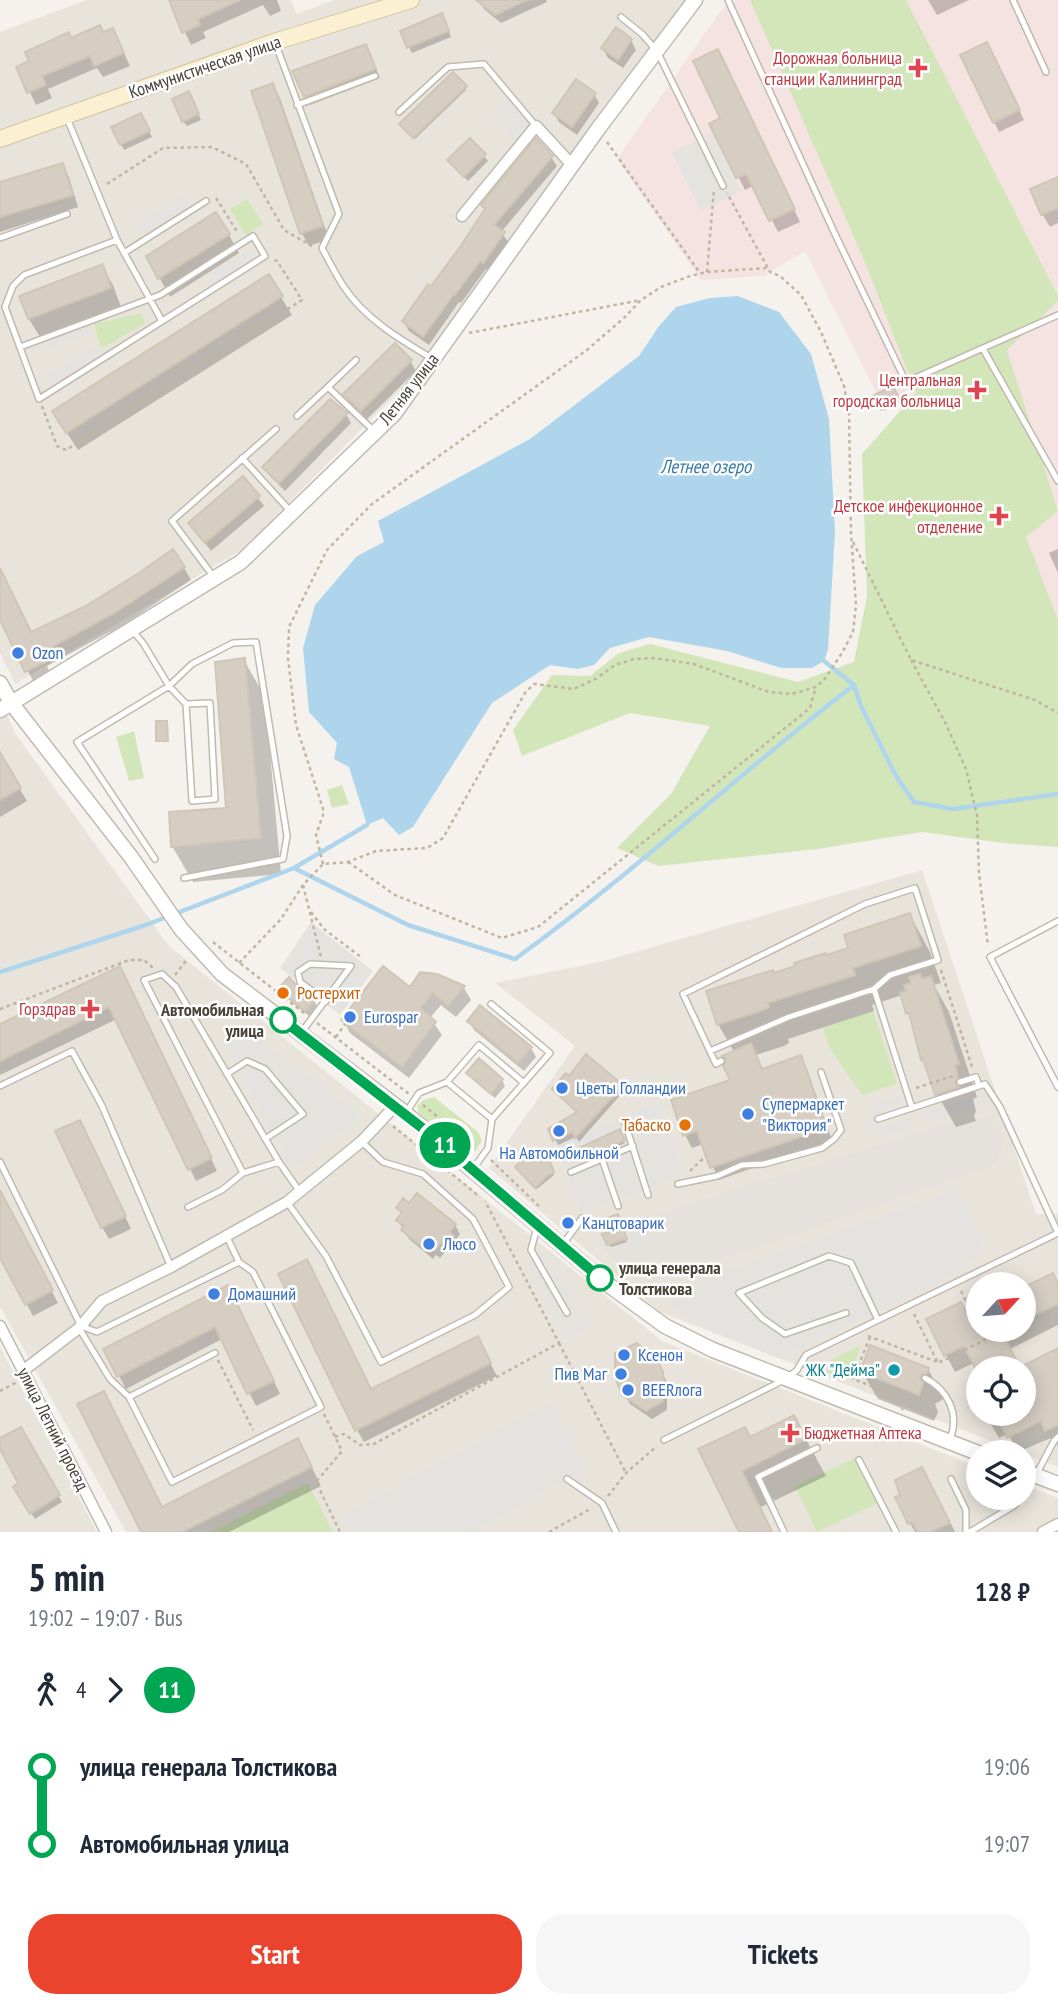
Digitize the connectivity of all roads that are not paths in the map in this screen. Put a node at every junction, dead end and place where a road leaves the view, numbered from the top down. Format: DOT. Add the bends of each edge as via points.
graph roads {
  1 [pos="409,0"];
  2 [pos="728,0"];
  3 [pos="1013,0"];
  4 [pos="690,2"];
  5 [pos="621,17"];
  6 [pos="274,41"];
  7 [pos="657,51"];
  8 [pos="1046,72"];
  9 [pos="375,76"];
  10 [pos="298,105"];
  11 [pos="399,112"];
  12 [pos="66,116"];
  13 [pos="536,127"];
  14 [pos="0,139"];
  15 [pos="573,166"];
  16 [pos="723,186"];
  17 [pos="206,201"];
  18 [pos="67,214"];
  19 [pos="462,216"];
  20 [pos="0,237"];
  21 [pos="117,240"];
  22 [pos="124,253"];
  23 [pos="150,299"];
  24 [pos="1058,315"];
  25 [pos="162,321"];
  26 [pos="20,347"];
  27 [pos="983,349"];
  28 [pos="433,359"];
  29 [pos="356,360"];
  30 [pos="328,387"];
  31 [pos="297,416"];
  32 [pos="276,429"];
  33 [pos="375,432"];
  34 [pos="243,458"];
  35 [pos="1058,481"];
  36 [pos="292,513"];
  37 [pos="215,578"];
  38 [pos="132,630"];
  39 [pos="0,684"];
  40 [pos="169,686"];
  41 [pos="186,704"];
  42 [pos="6,707"];
  43 [pos="155,859"];
  44 [pos="184,878"];
  45 [pos="1058,921"];
  46 [pos="874,989"];
  47 [pos="326,1001"];
  48 [pos="491,1004"];
  49 [pos="301,1033"];
  50 [pos="710,1051"];
  51 [pos="722,1061"];
  52 [pos="821,1072"];
  53 [pos="227,1074"];
  54 [pos="447,1082"];
  55 [pos="524,1083"];
  56 [pos="960,1083"];
  57 [pos="0,1086"];
  58 [pos="979,1086"];
  59 [pos="1058,1087"];
  60 [pos="912,1108"];
  61 [pos="400,1109"];
  62 [pos="492,1119"];
  63 [pos="878,1119"];
  64 [pos="624,1120"];
  65 [pos="265,1139"];
  66 [pos="362,1141"];
  67 [pos="633,1146"];
  68 [pos="603,1159"];
  69 [pos="0,1162"];
  70 [pos="279,1162"];
  71 [pos="473,1169"];
  72 [pos="243,1172"];
  73 [pos="571,1172"];
  74 [pos="678,1184"];
  75 [pos="300,1192"];
  76 [pos="648,1195"];
  77 [pos="287,1202"];
  78 [pos="618,1206"];
  79 [pos="188,1208"];
  80 [pos="582,1219"];
  81 [pos="537,1224"];
  82 [pos="1058,1233"];
  83 [pos="226,1235"];
  84 [pos="562,1246"];
  85 [pos="239,1262"];
  86 [pos="171,1267"];
  87 [pos="567,1313"];
  88 [pos="846,1313"];
  89 [pos="878,1320"];
  90 [pos="0,1326"];
  91 [pos="80,1327"];
  92 [pos="215,1353"];
  93 [pos="25,1374"];
  94 [pos="925,1378"];
  95 [pos="786,1379"];
  96 [pos="129,1397"];
  97 [pos="1058,1437"];
  98 [pos="664,1440"];
  99 [pos="949,1442"];
  100 [pos="817,1448"];
  101 [pos="966,1448"];
  102 [pos="859,1460"];
  103 [pos="1036,1465"];
  104 [pos="1036,1475"];
  105 [pos="567,1479"];
  106 [pos="951,1479"];
  107 [pos="1058,1484"];
  108 [pos="1006,1510"];
  109 [pos="1058,1524"];
  110 [pos="106,1532"];
  111 [pos="616,1532"];
  112 [pos="784,1532"];
  113 [pos="896,1532"];
  114 [pos="968,1532"];
  115 [pos="1043,1532"];
  1 -- 6 [label="main road, Коммунистическая улица"];
  2 -- 27 [label="lane" via="906,382"];
  3 -- 8 [label="lane"];
  4 -- 7 [label="street, Летняя улица"];
  5 -- 7 [label="lane"];
  6 -- 10 [label="lane"];
  6 -- 12 [label="main road, Коммунистическая улица"];
  7 -- 15 [label="street, Летняя улица"];
  7 -- 16 [label="lane"];
  9 -- 10 [label="lane"];
  10 -- 28 [label="lane" via="339,214 322,248 345,289 373,319"];
  11 -- 13 [label="lane" via="448,67 484,64"];
  12 -- 14 [label="main road, Коммунистическая улица"];
  12 -- 21 [label="lane"];
  13 -- 15 [label="street"];
  13 -- 19 [label="street"];
  15 -- 28 [label="street, Летняя улица"];
  17 -- 22 [label="lane"];
  18 -- 20 [label="lane"];
  21 -- 22 [label="lane"];
  21 -- 26 [label="lane" via="24,275 13,286 5,307"];
  22 -- 23 [label="lane"];
  23 -- 25 [label="lane"];
  23 -- 25 [label="lane" via="253,236 265,256"];
  23 -- 26 [label="lane"];
  24 -- 27 [label="lane"];
  25 -- 26 [label="lane" via="39,399"];
  27 -- 35 [label="lane"];
  28 -- 33 [label="street, Летняя улица" via="394,414"];
  29 -- 30 [label="lane"];
  30 -- 31 [label="lane"];
  30 -- 33 [label="lane"];
  32 -- 34 [label="lane"];
  33 -- 36 [label="street, Летняя улица"];
  34 -- 36 [label="lane"];
  34 -- 37 [label="lane" via="172,521"];
  36 -- 37 [label="street, Летняя улица" via="241,562"];
  37 -- 38 [label="street, Летняя улица"];
  38 -- 40 [label="lane"];
  38 -- 42 [label="street, Летняя улица"];
  39 -- 42 [label="street"];
  40 -- 41 [label="lane"];
  40 -- 43 [label="lane" via="77,742"];
  40 -- 44 [label="lane" via="192,664 213,653 233,643 256,642 287,836 284,859"];
  41 -- 41 [label="lane" via="210,703 215,799 192,801"];
  42 -- 49 [label="street" via="131,858 196,947 222,974"];
  45 -- 59 [label="lane" via="990,957"];
  46 -- 50 [label="lane" via="789,1017"];
  46 -- 50 [label="lane" via="890,975 938,960 915,888 865,904 683,995"];
  46 -- 60 [label="lane"];
  47 -- 47 [label="lane" via="351,966 310,964 298,972 300,982"];
  47 -- 49 [label="lane"];
  48 -- 55 [label="lane" via="550,1053"];
  49 -- 61 [label="street"];
  50 -- 51 [label="lane" via="716,1064"];
  52 -- 74 [label="lane" via="841,1130 834,1139 822,1148"];
  53 -- 65 [label="lane"];
  53 -- 65 [label="lane" via="247,1061 265,1069 303,1114"];
  53 -- 72 [label="lane" via="176,987 162,974 144,980"];
  54 -- 55 [label="lane" via="479,1045"];
  54 -- 61 [label="lane" via="419,1093"];
  54 -- 62 [label="lane"];
  55 -- 62 [label="lane"];
  56 -- 58 [label="lane" via="976,1077"];
  57 -- 86 [label="lane" via="72,1051 102,1106"];
  58 -- 60 [label="lane"];
  58 -- 82 [label="lane" via="985,1084 1000,1107"];
  60 -- 63 [label="lane"];
  61 -- 66 [label="street"];
  61 -- 71 [label="street"];
  62 -- 71 [label="lane" via="488,1148"];
  64 -- 67 [label="lane"];
  65 -- 70 [label="lane"];
  66 -- 75 [label="street"];
  66 -- 77 [label="lane" via="383,1162 423,1174 472,1219 509,1287 475,1315 381,1362 326,1256"];
  67 -- 68 [label="lane"];
  67 -- 76 [label="lane"];
  68 -- 73 [label="lane"];
  68 -- 78 [label="lane"];
  69 -- 91 [label="lane"];
  70 -- 72 [label="lane"];
  70 -- 75 [label="lane"];
  71 -- 81 [label="street"];
  72 -- 79 [label="lane" via="222,1190"];
  75 -- 77 [label="street"];
  77 -- 83 [label="street"];
  80 -- 84 [label="lane"];
  81 -- 84 [label="street"];
  81 -- 87 [label="lane" via="531,1251"];
  82 -- 89 [label="lane"];
  83 -- 85 [label="lane"];
  83 -- 86 [label="street"];
  84 -- 95 [label="street" via="665,1326"];
  85 -- 91 [label="lane" via="97,1332"];
  85 -- 96 [label="lane" via="253,1272 321,1407 172,1482"];
  86 -- 91 [label="street" via="102,1301"];
  88 -- 89 [label="lane" via="785,1334 739,1293 829,1256 851,1263"];
  89 -- 95 [label="lane" via="806,1355"];
  90 -- 93 [label="street, улица Летний проезд"];
  91 -- 93 [label="street"];
  91 -- 96 [label="lane" via="110,1379"];
  92 -- 96 [label="lane"];
  93 -- 110 [label="street, улица Летний проезд"];
  94 -- 99 [label="lane" via="943,1391 951,1406 954,1424"];
  95 -- 98 [label="lane"];
  95 -- 99 [label="street"];
  97 -- 103 [label="lane"];
  99 -- 101 [label="street"];
  100 -- 112 [label="lane" via="758,1477"];
  102 -- 113 [label="lane"];
  104 -- 107 [label="street"];
  105 -- 111 [label="lane" via="602,1503"];
  106 -- 114 [label="lane" via="966,1510"];
  108 -- 114 [label="lane"];
  109 -- 115 [label="street"];
}
